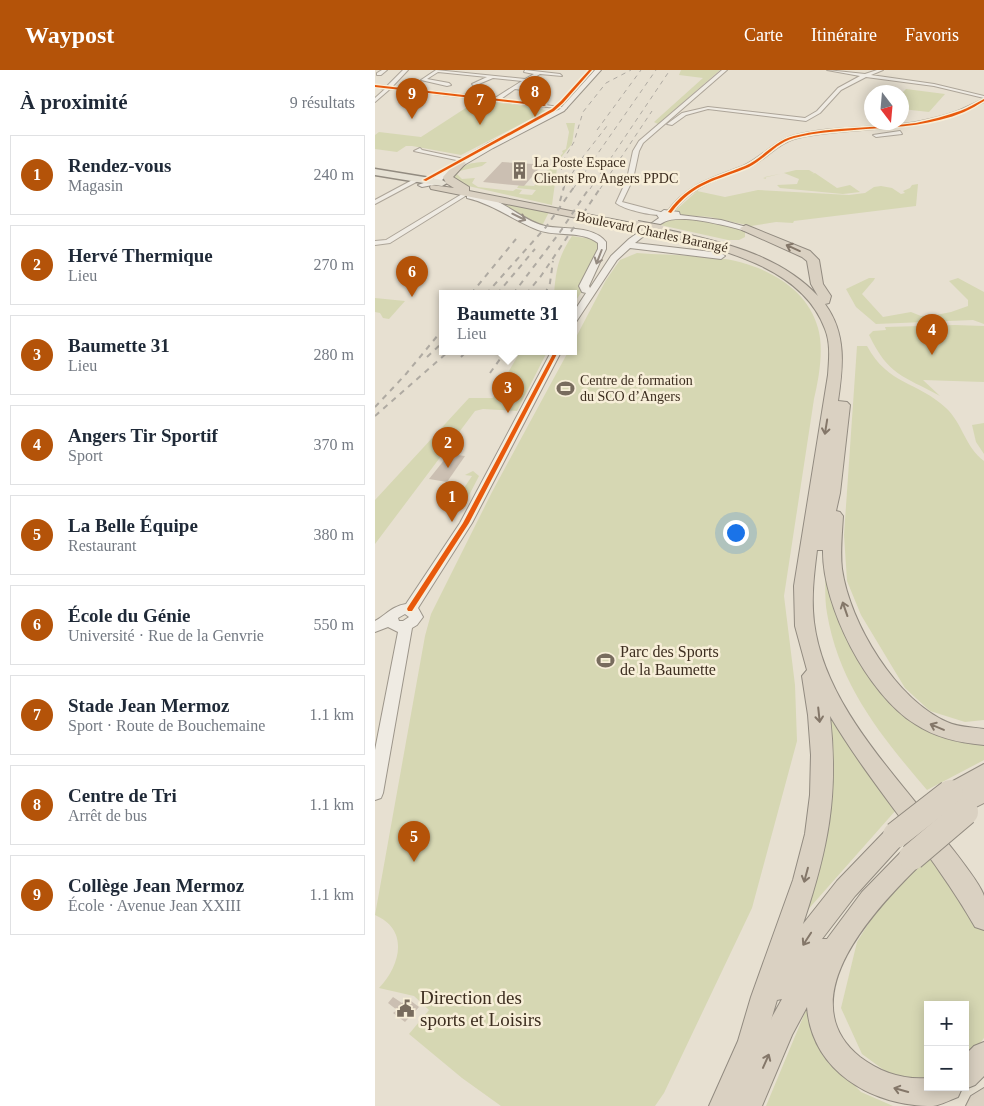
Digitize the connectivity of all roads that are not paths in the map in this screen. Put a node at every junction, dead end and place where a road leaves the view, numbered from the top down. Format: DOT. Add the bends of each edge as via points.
graph roads {
  1 [pos="385,70"];
  2 [pos="405,70"];
  3 [pos="437,70"];
  4 [pos="591,70"];
  5 [pos="598,70"];
  6 [pos="725,70"];
  7 [pos="829,70"];
  8 [pos="881,70"];
  9 [pos="453,71"];
  10 [pos="527,71"];
  11 [pos="843,72"];
  12 [pos="539,73"];
  13 [pos="379,74"];
  14 [pos="560,75"];
  15 [pos="865,75"];
  16 [pos="491,77"];
  17 [pos="514,79"];
  18 [pos="857,79"];
  19 [pos="526,80"];
  20 [pos="447,84"];
  21 [pos="375,86"];
  22 [pos="473,86"];
  23 [pos="389,87"];
  24 [pos="515,88"];
  25 [pos="541,96"];
  26 [pos="984,99"];
  27 [pos="496,100"];
  28 [pos="375,101"];
  29 [pos="518,102"];
  30 [pos="561,106"];
  31 [pos="549,112"];
  32 [pos="670,124"];
  33 [pos="900,133"];
  34 [pos="873,135"];
  35 [pos="849,137"];
  36 [pos="771,148"];
  37 [pos="420,150"];
  38 [pos="461,161"];
  39 [pos="375,174"];
  40 [pos="413,182"];
  41 [pos="437,183"];
  42 [pos="465,192"];
  43 [pos="375,202"];
  44 [pos="667,224"];
  45 [pos="744,236"];
  46 [pos="711,239"];
  47 [pos="636,241"];
  48 [pos="375,243"];
  49 [pos="721,256"];
  50 [pos="785,276"];
  51 [pos="591,291"];
  52 [pos="824,300"];
  53 [pos="577,314"];
  54 [pos="554,355"];
  55 [pos="832,493"];
  56 [pos="397,622"];
  57 [pos="375,627"];
  58 [pos="807,634"];
  59 [pos="984,737"];
  60 [pos="984,773"];
  61 [pos="984,791"];
  62 [pos="375,793"];
  63 [pos="965,803"];
  64 [pos="904,847"];
  65 [pos="984,894"];
  66 [pos="984,919"];
  67 [pos="752,1040"];
  68 [pos="984,1056"];
  69 [pos="969,1071"];
  70 [pos="935,1091"];
  71 [pos="984,1102"];
  72 [pos="724,1106"];
  73 [pos="747,1106"];
  74 [pos="981,1106"];
  1 -- 13 [label="street"];
  2 -- 23 [label="street"];
  3 -- 9 [label="street"];
  3 -- 20 [label="street" via="423,80"];
  4 -- 30 [label="street"];
  5 -- 30 [label="street"];
  6 -- 44 [label="street" via="644,137 637,148 630,179 619,203"];
  7 -- 11 [label="street"];
  8 -- 15 [label="street"];
  9 -- 16 [label="street"];
  10 -- 12 [label="street"];
  10 -- 17 [label="street"];
  11 -- 15 [label="street"];
  11 -- 18 [label="street"];
  12 -- 14 [label="street"];
  12 -- 19 [label="street"];
  15 -- 18 [label="street"];
  15 -- 26 [label="street" via="935,85"];
  16 -- 17 [label="street"];
  16 -- 22 [label="street"];
  17 -- 19 [label="street"];
  18 -- 32 [label="street" via="835,93 810,119 687,113"];
  19 -- 24 [label="street"];
  21 -- 23 [label="street"];
  23 -- 27 [label="street"];
  23 -- 28 [label="street"];
  24 -- 25 [label="street" via="547,92"];
  24 -- 27 [label="street"];
  26 -- 36 [label="street" via="965,111 945,116 879,128 805,135 784,140"];
  27 -- 29 [label="street"];
  29 -- 30 [label="street"];
  29 -- 31 [label="street" via="547,107"];
  30 -- 31 [label="street"];
  30 -- 38 [label="street"];
  31 -- 38 [label="street"];
  33 -- 34 [label="street"];
  35 -- 36 [label="street" via="807,140"];
  36 -- 44 [label="street" via="752,164 709,179 683,199"];
  37 -- 38 [label="street" via="417,151"];
  38 -- 40 [label="street"];
  38 -- 41 [label="street" via="444,173"];
  38 -- 42 [label="highway" via="448,177"];
  39 -- 40 [label="main road, Boulevard Charles Barangé"];
  40 -- 41 [label="main road, Boulevard Charles Barangé"];
  40 -- 43 [label="street"];
  41 -- 42 [label="highway, Boulevard Charles Barangé"];
  41 -- 47 [label="highway, Boulevard Charles Barangé"];
  42 -- 47 [label="highway, Boulevard Charles Barangé"];
  42 -- 48 [label="street" via="388,242"];
  42 -- 51 [label="street, one-way" via="541,228 599,238 602,249 584,286 585,290"];
  44 -- 45 [label="street" via="715,220"];
  44 -- 46 [label="highway, Boulevard Charles Barangé"];
  44 -- 47 [label="highway, Boulevard Charles Barangé, bridge"];
  44 -- 50 [label="highway, Boulevard Charles Barangé" via="751,257"];
  45 -- 46 [label="highway"];
  52 -- 45 [label="highway, one-way" via="825,296 817,284 813,260 807,254 770,231"];
  46 -- 52 [label="highway, Boulevard Charles Barangé" via="774,263 802,280"];
  47 -- 49 [label="street, Boulevard Charles Barangé" via="651,248"];
  47 -- 51 [label="street" via="613,261"];
  49 -- 50 [label="highway" via="752,263"];
  50 -- 58 [label="highway, Boulevard Charles Barangé, one-way" via="807,292 823,311 831,327 837,357 803,586"];
  51 -- 53 [label="street"];
  52 -- 55 [label="highway, Boulevard Charles Barangé" via="841,326 846,351"];
  54 -- 56 [label="street" via="466,524 410,609 416,618 411,623"];
  59 -- 55 [label="highway, one-way" via="944,730 916,715 888,689 865,654 847,615 833,568"];
  55 -- 65 [label="highway, Boulevard Charles Barangé" via="814,574 817,628 837,682 856,720"];
  56 -- 57 [label="street"];
  56 -- 62 [label="street" via="405,632"];
  58 -- 66 [label="highway" via="815,663 841,720 944,858"];
  58 -- 67 [label="highway, one-way" via="803,645 817,697 822,752 817,834"];
  60 -- 63 [label="highway"];
  61 -- 63 [label="highway"];
  63 -- 64 [label="highway, bridge" via="938,833"];
  64 -- 67 [label="highway, one-way" via="866,864 809,935"];
  70 -- 64 [label="highway, one-way" via="907,1092 869,1079 851,1068 835,1051 821,1008 821,987 837,946 880,890"];
  73 -- 64 [label="highway, one-way" via="782,1026 817,961 841,922"];
  67 -- 72 [label="highway"];
  68 -- 69 [label="highway"];
  71 -- 74 [label="highway"];
}
